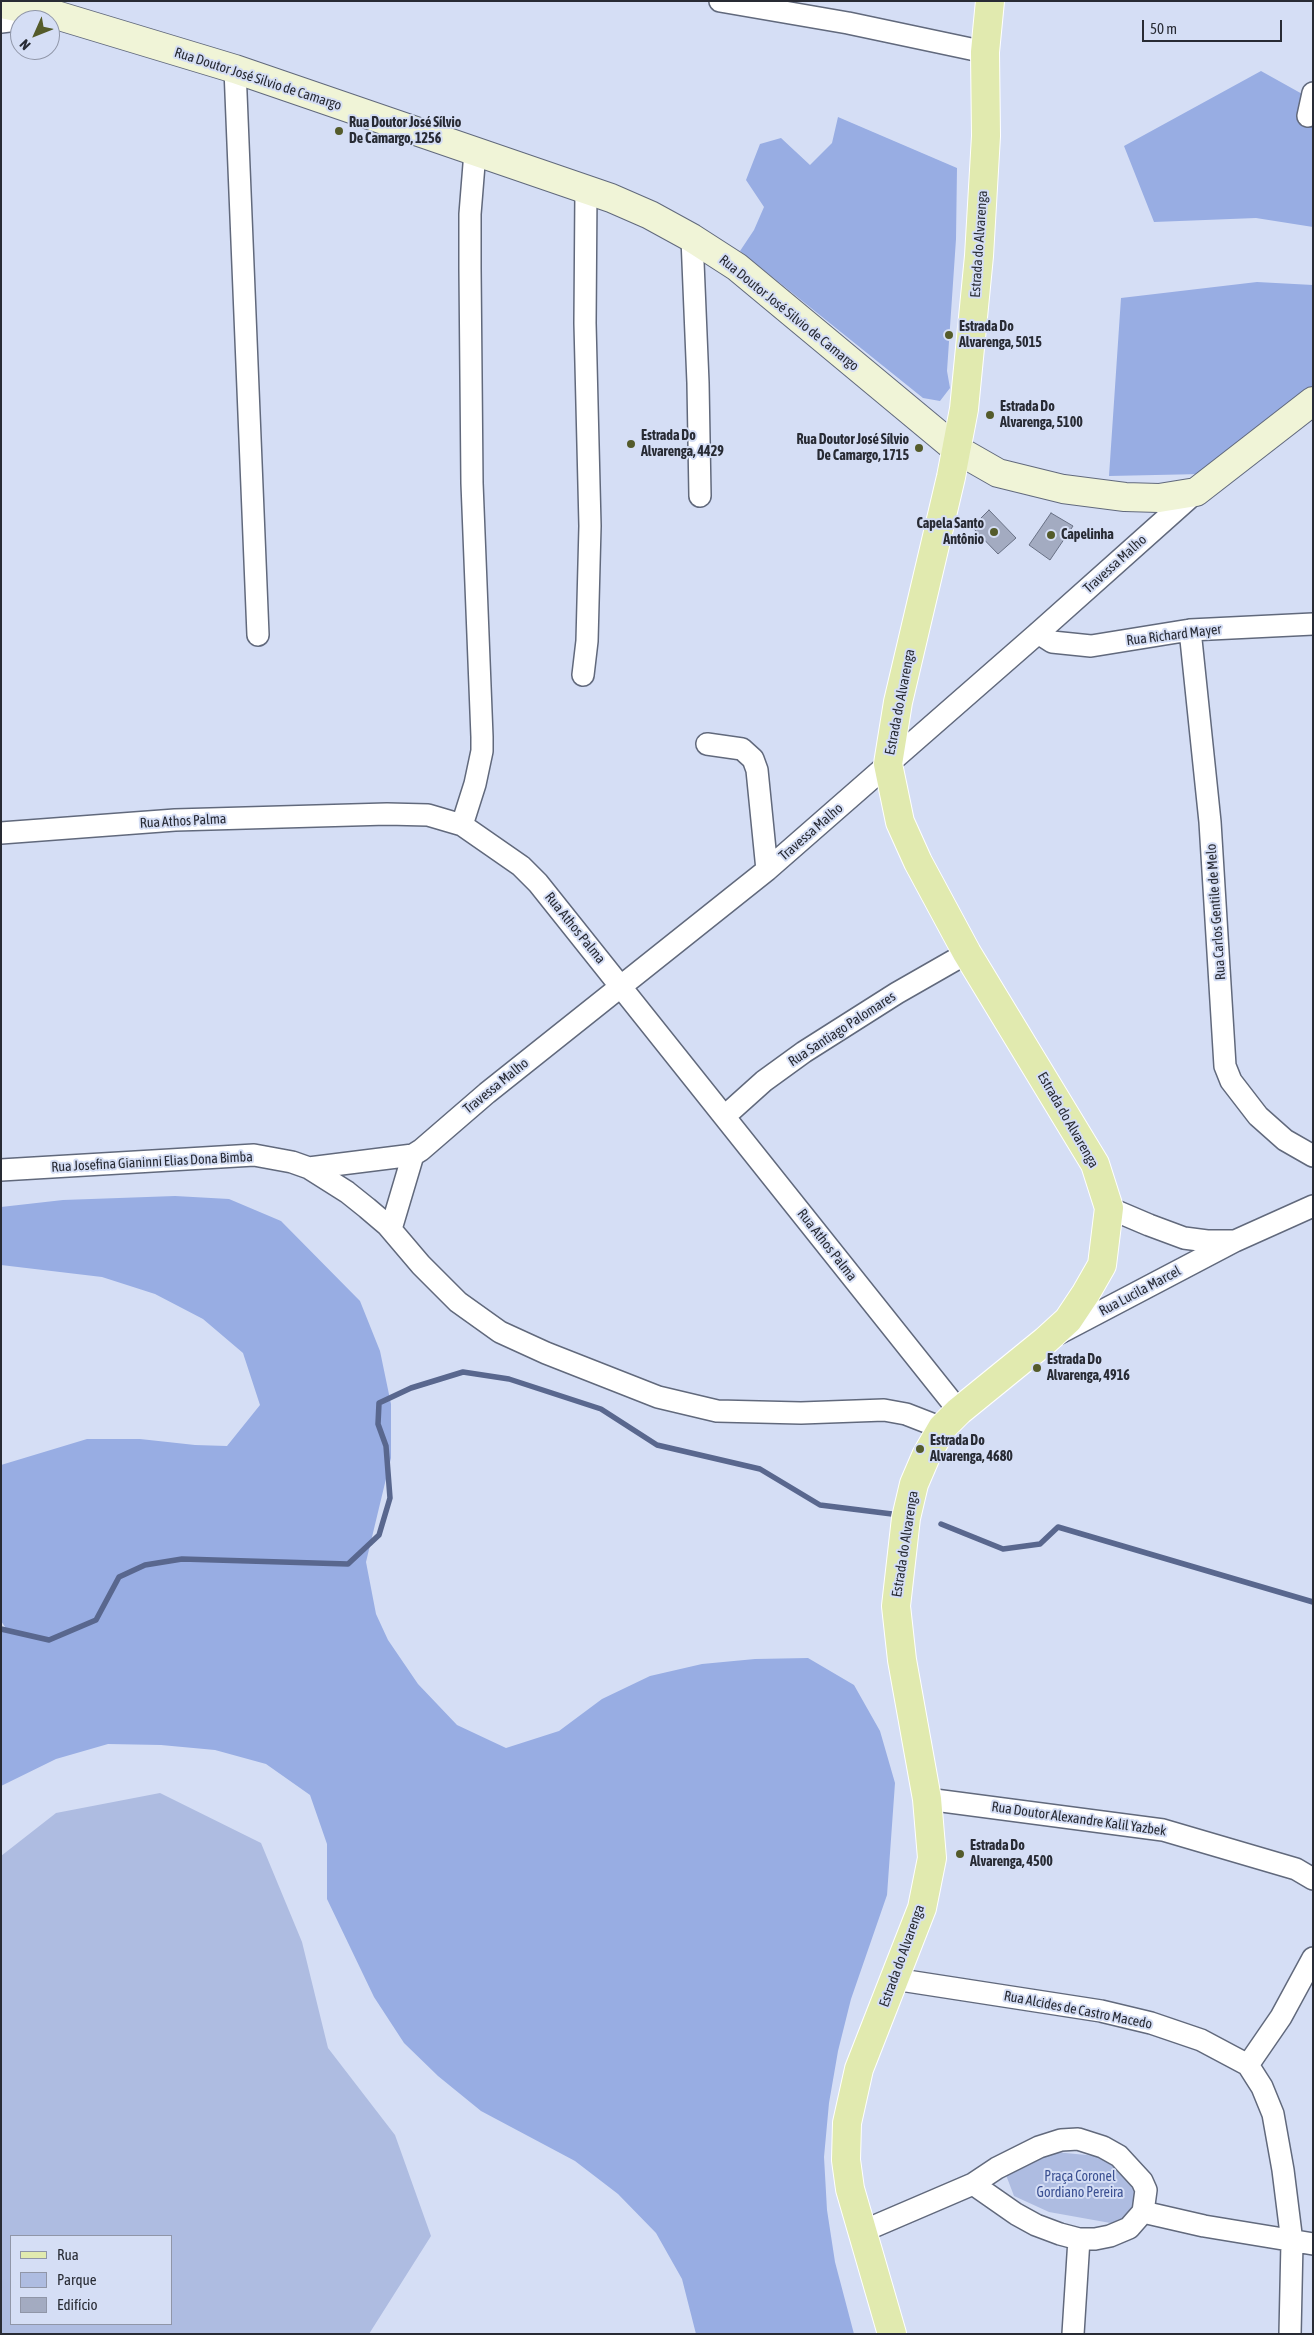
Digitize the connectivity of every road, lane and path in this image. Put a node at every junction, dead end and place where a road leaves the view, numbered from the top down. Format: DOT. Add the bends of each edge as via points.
graph roads {
  1 [pos="720,1"];
  2 [pos="990,1"];
  3 [pos="1,4"];
  4 [pos="31,10"];
  5 [pos="60,16"];
  6 [pos="986,52"];
  7 [pos="235,69"];
  8 [pos="1313,93"];
  9 [pos="1308,116"];
  10 [pos="475,152"];
  11 [pos="586,190"];
  12 [pos="692,238"];
  13 [pos="1313,401"];
  14 [pos="956,449"];
  15 [pos="1196,492"];
  16 [pos="700,496"];
  17 [pos="1313,624"];
  18 [pos="1190,630"];
  19 [pos="1038,634"];
  20 [pos="258,635"];
  21 [pos="583,675"];
  22 [pos="707,744"];
  23 [pos="888,764"];
  24 [pos="462,825"];
  25 [pos="1,833"];
  26 [pos="767,870"];
  27 [pos="967,953"];
  28 [pos="622,986"];
  29 [pos="725,1116"];
  30 [pos="413,1155"];
  31 [pos="1313,1156"];
  32 [pos="309,1168"];
  33 [pos="1,1170"];
  34 [pos="1313,1206"];
  35 [pos="1109,1208"];
  36 [pos="391,1229"];
  37 [pos="1235,1241"];
  38 [pos="1045,1341"];
  39 [pos="950,1419"];
  40 [pos="928,1799"];
  41 [pos="1313,1879"];
  42 [pos="1313,1958"];
  43 [pos="894,1979"];
  44 [pos="1248,2065"];
  45 [pos="974,2184"];
  46 [pos="1143,2212"];
  47 [pos="861,2232"];
  48 [pos="1079,2239"];
  49 [pos="1292,2242"];
  50 [pos="1313,2244"];
  51 [pos="892,2334"];
  52 [pos="1073,2334"];
  53 [pos="1290,2334"];
  1 -- 6 [label="street"];
  2 -- 6 [label="main road, Estrada do Alvarenga"];
  3 -- 4 [label="street, Rua Doutor José Silvio de Camargo"];
  5 -- 7 [label="street, Rua Doutor José Silvio de Camargo"];
  6 -- 14 [label="main road, Estrada do Alvarenga" via="986,136 979,256 964,409"];
  7 -- 10 [label="street, Rua Doutor José Silvio de Camargo"];
  7 -- 20 [label="street"];
  8 -- 9 [label="street"];
  10 -- 11 [label="street, Rua Doutor José Silvio de Camargo"];
  10 -- 24 [label="street" via="470,214 472,483 482,751"];
  11 -- 12 [label="street, Rua Doutor José Silvio de Camargo" via="650,215"];
  11 -- 21 [label="street" via="590,526"];
  12 -- 14 [label="street, Rua Doutor José Silvio de Camargo" via="737,268"];
  12 -- 16 [label="street"];
  13 -- 15 [label="street, Rua Doutor José Silvio de Camargo"];
  14 -- 15 [label="street, Rua Doutor José Silvio de Camargo" via="998,473 1063,489 1159,498"];
  14 -- 23 [label="main road, Estrada do Alvarenga" via="898,702"];
  15 -- 19 [label="street, Travessa Malho"];
  17 -- 18 [label="street, Rua Richard Mayer"];
  18 -- 19 [label="street, Rua Richard Mayer" via="1091,646 1052,642"];
  18 -- 31 [label="street, Rua Carlos Gentile de Melo" via="1210,822 1225,1066 1236,1088 1258,1116 1285,1140"];
  19 -- 23 [label="street, Travessa Malho"];
  22 -- 26 [label="street" via="742,748 753,759 757,770"];
  23 -- 26 [label="street, Travessa Malho"];
  23 -- 27 [label="main road, Estrada do Alvarenga" via="900,822"];
  24 -- 25 [label="street, Rua Athos Palma" via="428,815 387,814 175,820"];
  24 -- 28 [label="street, Rua Athos Palma" via="521,866 538,883"];
  26 -- 28 [label="street, Travessa Malho"];
  27 -- 29 [label="street, Rua Santiago Palomares" via="897,992 804,1052"];
  27 -- 35 [label="main road, Estrada do Alvarenga" via="1095,1164"];
  28 -- 29 [label="street, Rua Athos Palma" via="666,1046"];
  28 -- 30 [label="street, Travessa Malho"];
  29 -- 39 [label="street, Rua Athos Palma"];
  30 -- 32 [label="street"];
  30 -- 36 [label="street"];
  32 -- 33 [label="street, Rua Josefina Gianinni Elias Dona Bimba" via="254,1155"];
  32 -- 36 [label="street, Rua Josefina Gianinni Elias Dona Bimba" via="347,1192"];
  34 -- 37 [label="street, Rua Lucila Marcel"];
  35 -- 37 [label="street, Rua Lucila Marcel" via="1184,1238"];
  35 -- 38 [label="main road, Estrada do Alvarenga" via="1102,1265 1068,1320"];
  36 -- 39 [label="street, Rua Josefina Gianinni Elias Dona Bimba" via="458,1302 500,1332 546,1354 658,1397 717,1411 802,1413 884,1410"];
  37 -- 38 [label="street, Rua Lucila Marcel"];
  38 -- 39 [label="main road, Estrada do Alvarenga"];
  39 -- 40 [label="main road, Estrada do Alvarenga" via="926,1456 914,1484 901,1551 896,1606 902,1660"];
  40 -- 41 [label="street, Rua Doutor Alexandre Kalil Yazbek" via="1163,1830 1296,1868"];
  40 -- 43 [label="main road, Estrada do Alvarenga" via="932,1858 922,1908"];
  42 -- 44 [label="street" via="1281,2017"];
  43 -- 44 [label="street, Rua Alcides de Castro Macedo" via="1101,2011 1151,2022 1201,2040"];
  43 -- 47 [label="main road, Estrada do Alvarenga" via="859,2069 847,2123 846,2160"];
  44 -- 49 [label="street, Rua Alcides de Castro Macedo" via="1273,2114"];
  45 -- 46 [label="street" via="997,2168 1040,2147 1060,2140 1078,2139 1119,2156 1135,2172 1146,2190"];
  45 -- 47 [label="street"];
  45 -- 48 [label="street" via="1036,2225"];
  46 -- 48 [label="street" via="1129,2228 1110,2236"];
  46 -- 49 [label="street"];
  47 -- 51 [label="main road, Estrada do Alvarenga"];
  48 -- 52 [label="street"];
  49 -- 50 [label="street"];
  49 -- 53 [label="street, Rua Alcides de Castro Macedo"];
}
